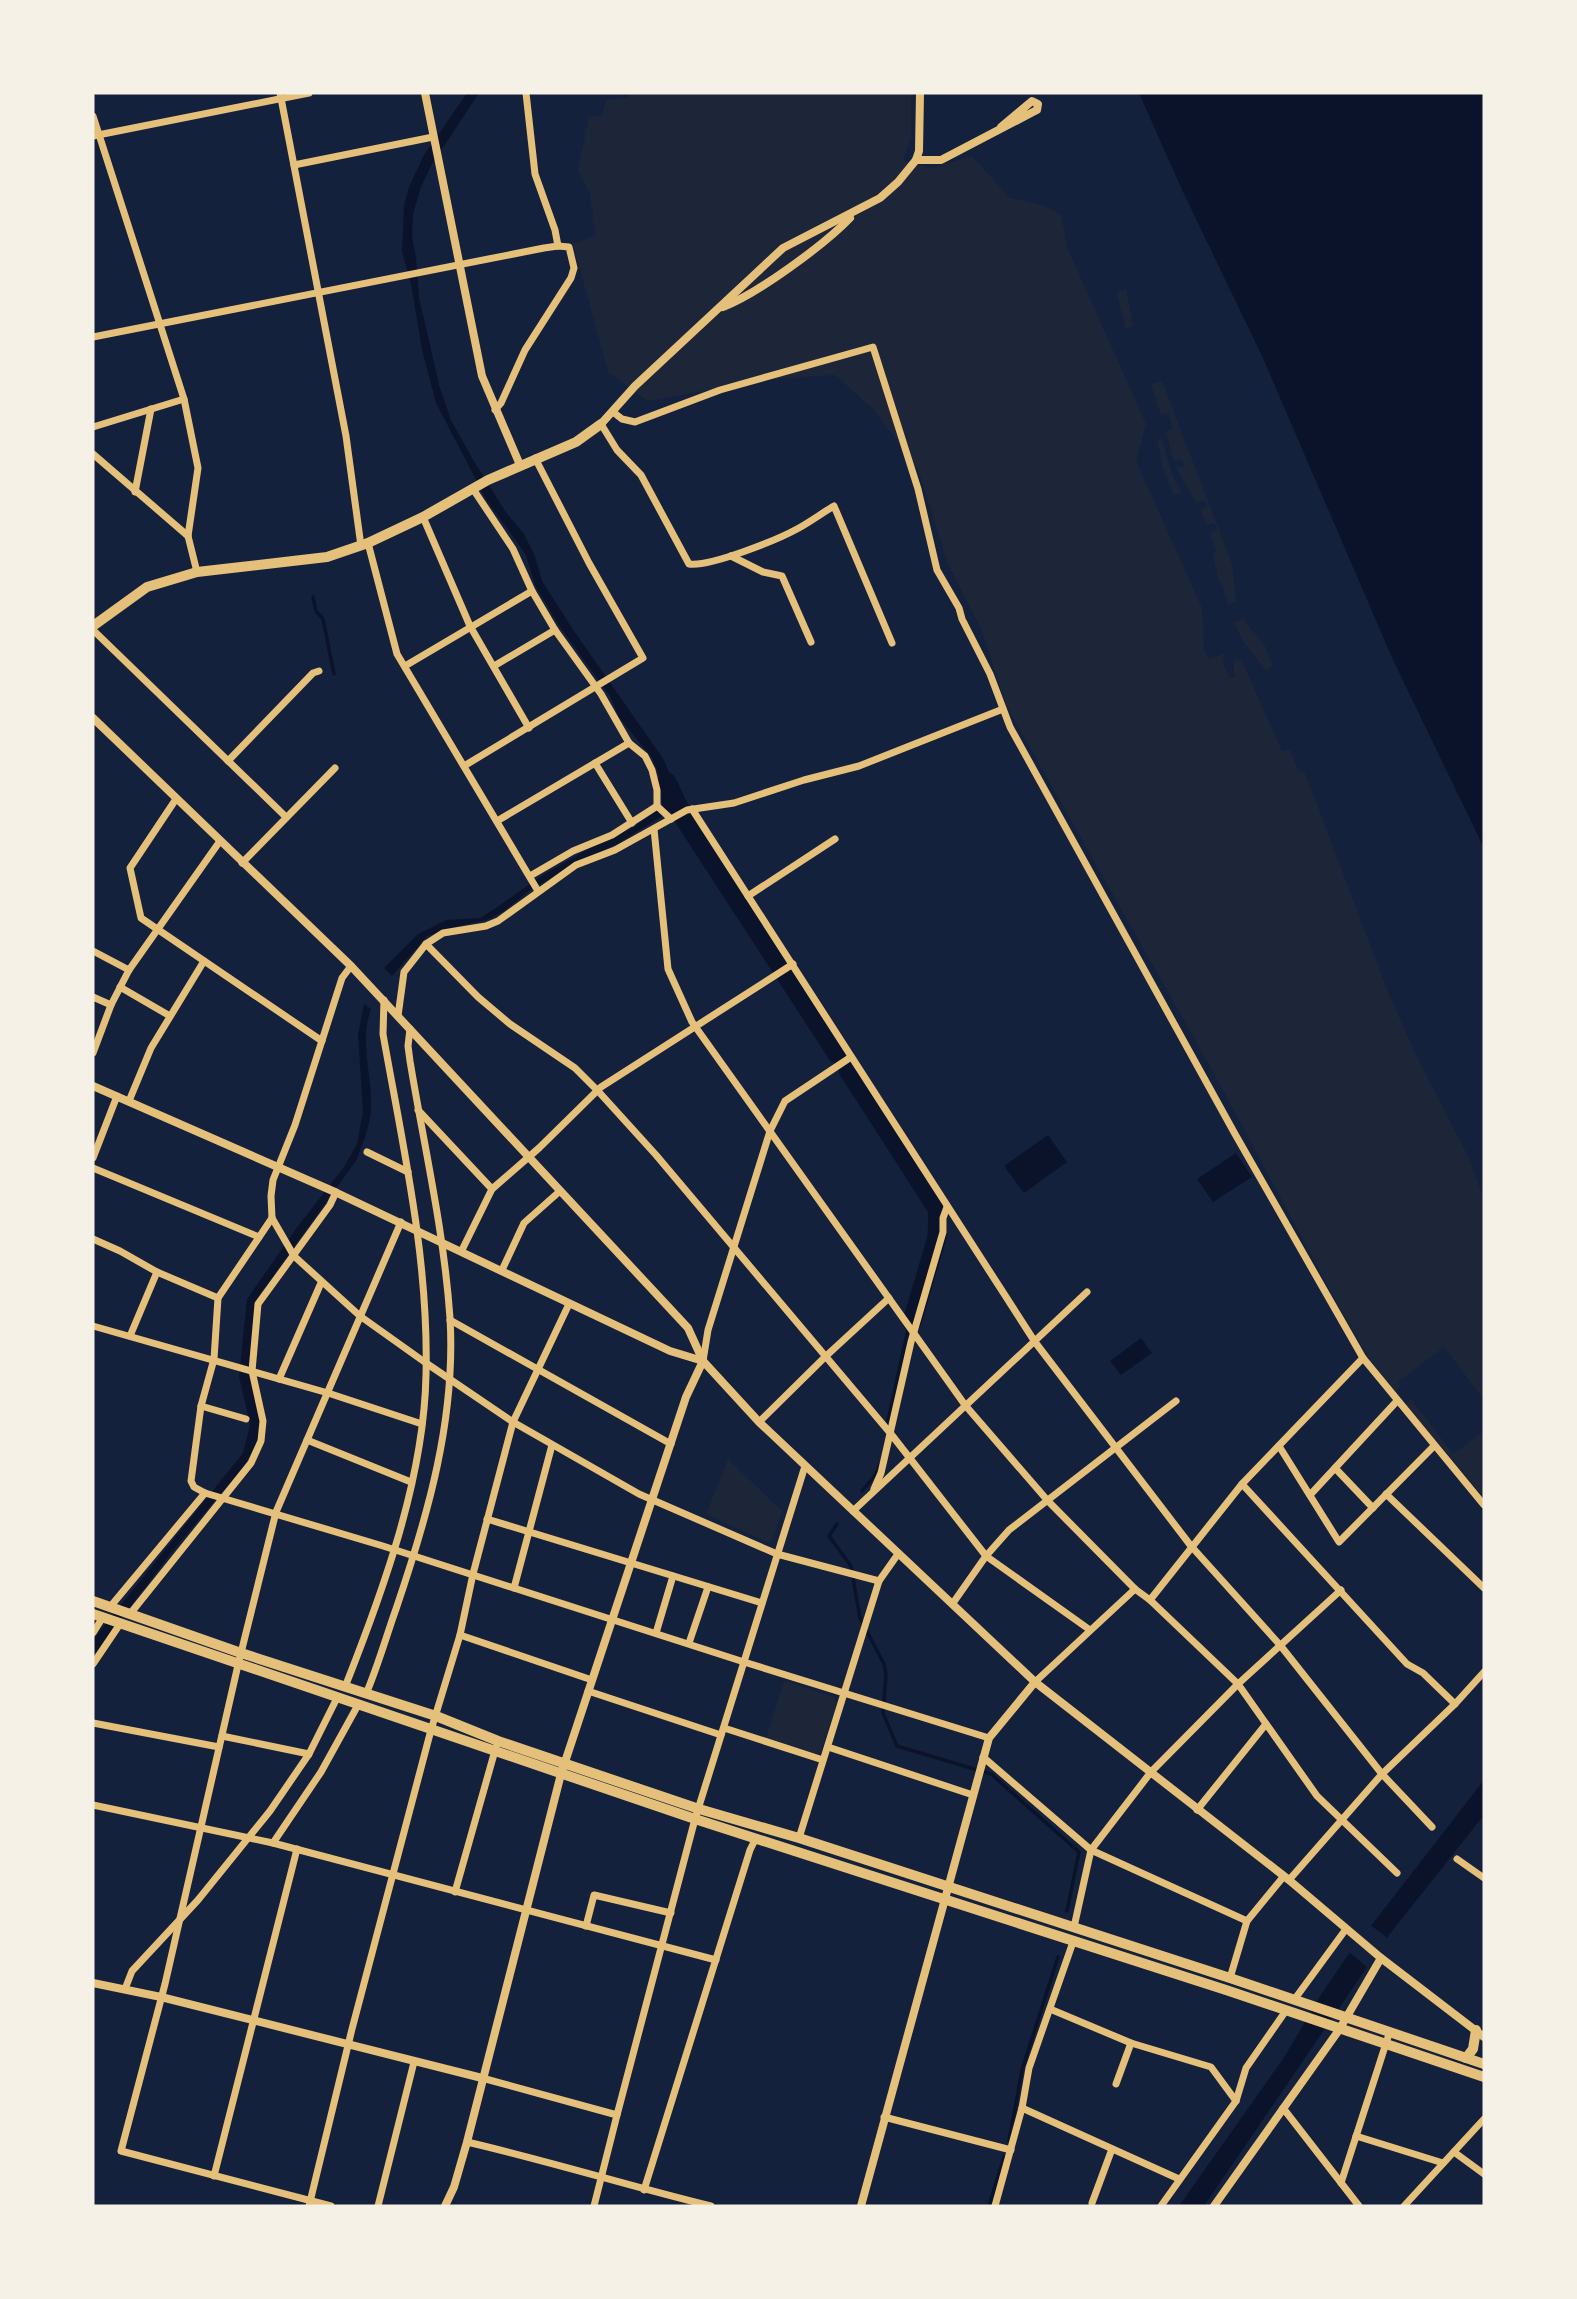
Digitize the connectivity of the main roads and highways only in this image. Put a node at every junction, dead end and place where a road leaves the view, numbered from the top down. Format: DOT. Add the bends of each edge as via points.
graph roads {
  1 [pos="601,424"];
  2 [pos="93,628"];
  3 [pos="93,1601"];
  4 [pos="93,1614"];
  5 [pos="697,1814"];
  6 [pos="1482,2035"];
  7 [pos="1466,2058"];
  8 [pos="1484,2064"];
  9 [pos="1484,2077"];
  1 -- 2 [label="main road" via="576,442 488,480 365,544 318,558 197,572 147,587"];
  3 -- 5 [label="main road" via="436,1716"];
  4 -- 5 [label="main road" via="561,1774"];
  5 -- 7 [label="main road" via="799,1838"];
  5 -- 9 [label="main road" via="756,1838"];
  6 -- 7 [label="main road"];
  7 -- 8 [label="main road"];
}
